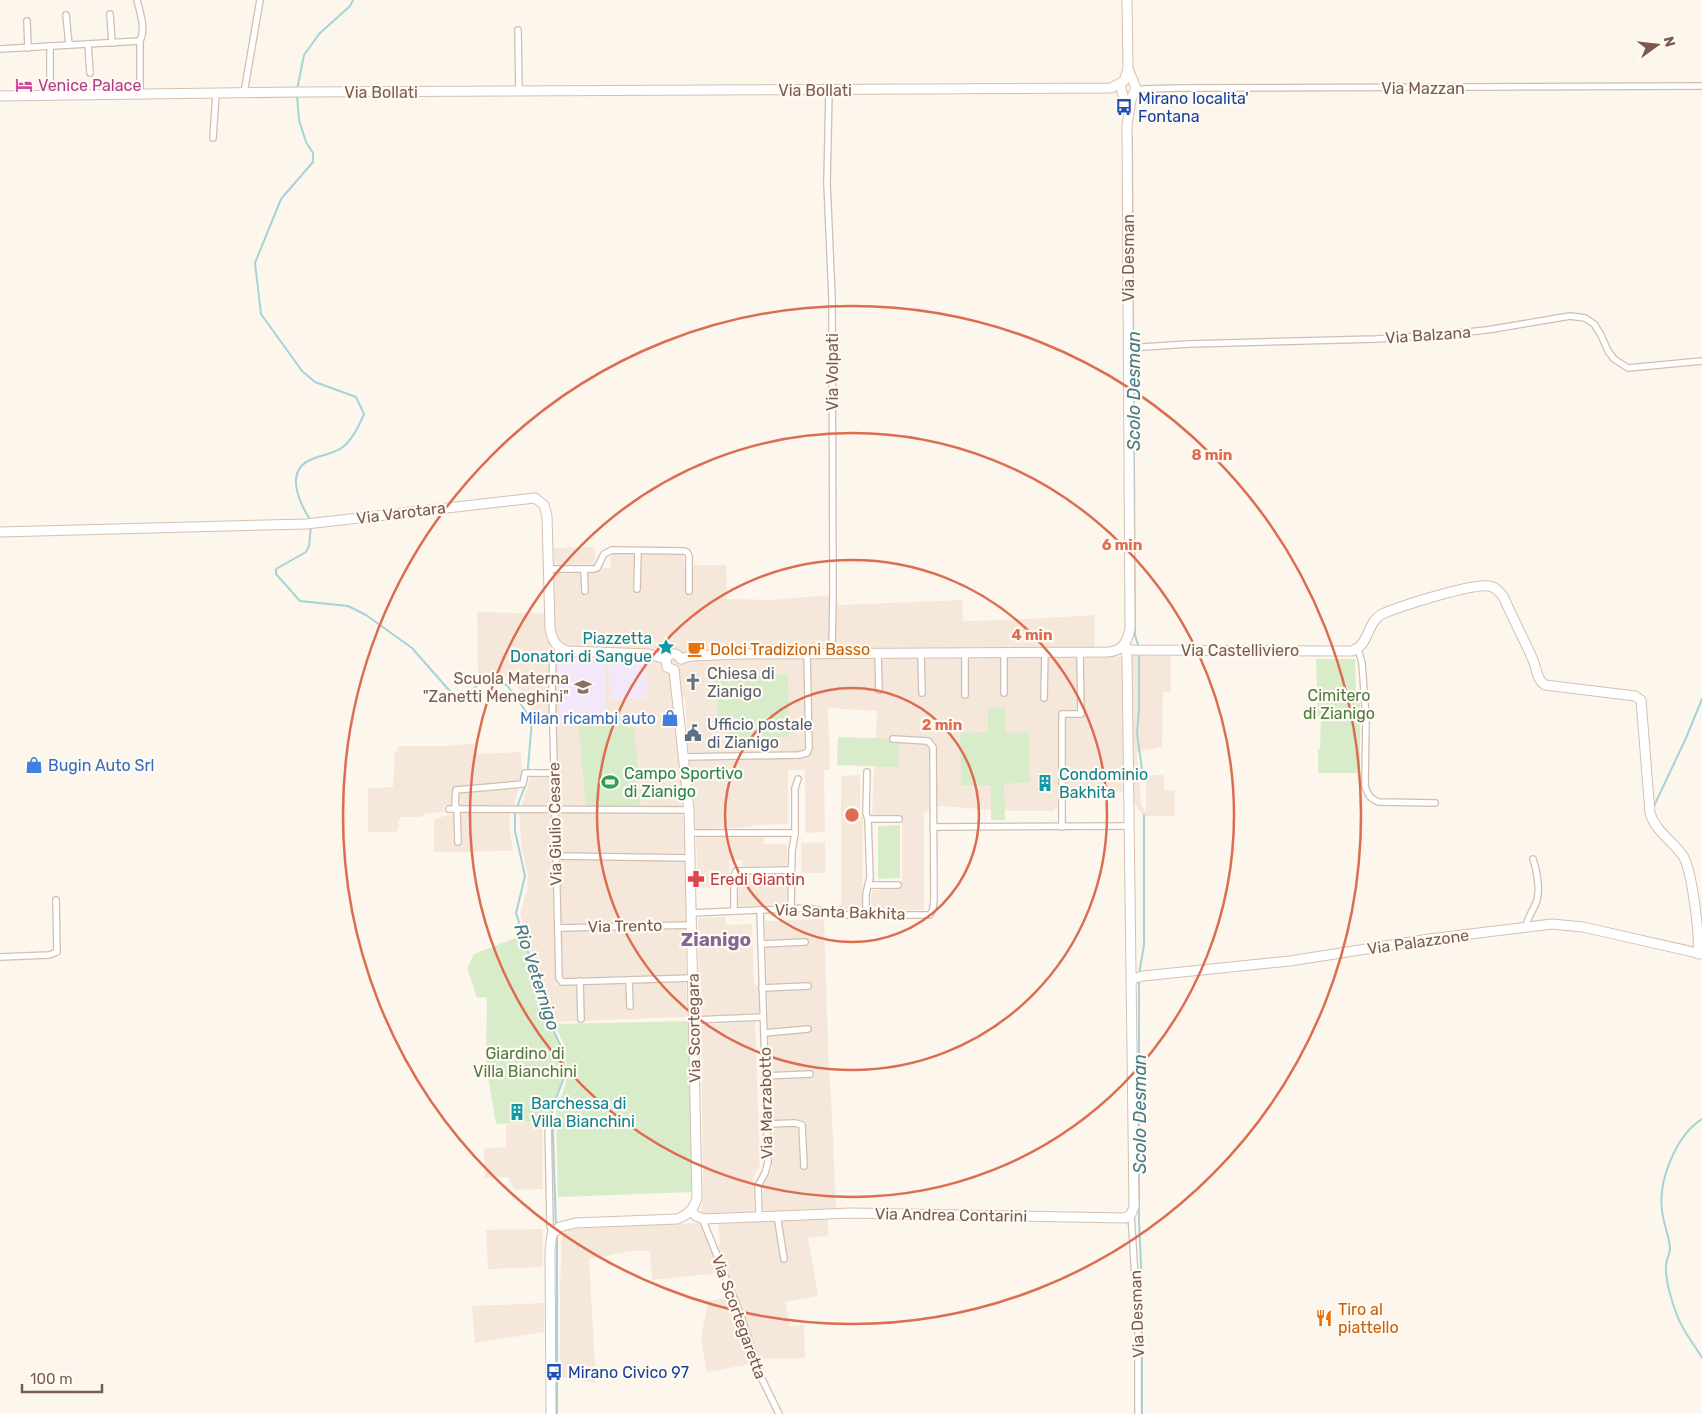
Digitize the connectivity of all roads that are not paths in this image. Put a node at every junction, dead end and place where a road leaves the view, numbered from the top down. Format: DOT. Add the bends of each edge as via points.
graph roads {
  1 [pos="137,0"];
  2 [pos="260,0"];
  3 [pos="1127,0"];
  4 [pos="110,14"];
  5 [pos="66,15"];
  6 [pos="27,21"];
  7 [pos="518,30"];
  8 [pos="140,41"];
  9 [pos="112,43"];
  10 [pos="88,44"];
  11 [pos="69,45"];
  12 [pos="50,46"];
  13 [pos="28,48"];
  14 [pos="0,49"];
  15 [pos="90,73"];
  16 [pos="50,80"];
  17 [pos="1702,86"];
  18 [pos="1130,88"];
  19 [pos="831,90"];
  20 [pos="519,92"];
  21 [pos="216,93"];
  22 [pos="244,93"];
  23 [pos="140,94"];
  24 [pos="1,96"];
  25 [pos="214,138"];
  26 [pos="1132,348"];
  27 [pos="1702,361"];
  28 [pos="0,532"];
  29 [pos="638,551"];
  30 [pos="549,569"];
  31 [pos="584,569"];
  32 [pos="638,589"];
  33 [pos="585,591"];
  34 [pos="689,591"];
  35 [pos="1125,645"];
  36 [pos="560,648"];
  37 [pos="1358,649"];
  38 [pos="1044,652"];
  39 [pos="1080,652"];
  40 [pos="878,653"];
  41 [pos="921,653"];
  42 [pos="965,653"];
  43 [pos="1004,653"];
  44 [pos="807,654"];
  45 [pos="832,654"];
  46 [pos="666,658"];
  47 [pos="681,659"];
  48 [pos="674,670"];
  49 [pos="879,690"];
  50 [pos="922,693"];
  51 [pos="1004,693"];
  52 [pos="965,695"];
  53 [pos="1044,698"];
  54 [pos="893,739"];
  55 [pos="684,758"];
  56 [pos="867,772"];
  57 [pos="554,773"];
  58 [pos="798,779"];
  59 [pos="1435,803"];
  60 [pos="457,808"];
  61 [pos="449,809"];
  62 [pos="554,809"];
  63 [pos="689,810"];
  64 [pos="868,819"];
  65 [pos="899,819"];
  66 [pos="1129,826"];
  67 [pos="933,827"];
  68 [pos="1062,827"];
  69 [pos="690,833"];
  70 [pos="795,833"];
  71 [pos="458,842"];
  72 [pos="556,856"];
  73 [pos="690,858"];
  74 [pos="1533,859"];
  75 [pos="791,870"];
  76 [pos="869,885"];
  77 [pos="898,885"];
  78 [pos="56,900"];
  79 [pos="791,908"];
  80 [pos="760,910"];
  81 [pos="734,911"];
  82 [pos="691,913"];
  83 [pos="866,916"];
  84 [pos="692,925"];
  85 [pos="1526,927"];
  86 [pos="558,928"];
  87 [pos="805,942"];
  88 [pos="761,944"];
  89 [pos="1700,954"];
  90 [pos="0,957"];
  91 [pos="1136,977"];
  92 [pos="693,978"];
  93 [pos="629,980"];
  94 [pos="580,981"];
  95 [pos="808,986"];
  96 [pos="762,988"];
  97 [pos="630,1006"];
  98 [pos="763,1017"];
  99 [pos="581,1019"];
  100 [pos="694,1020"];
  101 [pos="808,1030"];
  102 [pos="764,1033"];
  103 [pos="810,1074"];
  104 [pos="765,1076"];
  105 [pos="548,1121"];
  106 [pos="766,1124"];
  107 [pos="804,1166"];
  108 [pos="690,1211"];
  109 [pos="759,1216"];
  110 [pos="777,1216"];
  111 [pos="1128,1216"];
  112 [pos="704,1219"];
  113 [pos="556,1231"];
  114 [pos="784,1259"];
  115 [pos="551,1414"];
  116 [pos="779,1414"];
  117 [pos="1138,1414"];
  1 -- 8 [label="street" via="143,36"];
  2 -- 22 [label="street"];
  3 -- 18 [label="street"];
  4 -- 9 [label="street"];
  5 -- 11 [label="street"];
  6 -- 13 [label="street"];
  7 -- 20 [label="street"];
  8 -- 9 [label="street"];
  8 -- 23 [label="street"];
  9 -- 10 [label="street"];
  10 -- 11 [label="street"];
  10 -- 15 [label="street"];
  11 -- 12 [label="street"];
  12 -- 13 [label="street"];
  12 -- 16 [label="street"];
  13 -- 14 [label="street"];
  17 -- 18 [label="street, Via Mazzan"];
  18 -- 19 [label="street, Via Bollati"];
  18 -- 26 [label="street, Via Desman" via="1127,125"];
  19 -- 20 [label="street, Via Bollati"];
  19 -- 45 [label="street, Via Volpati" via="827,183 832,308"];
  20 -- 22 [label="street, Via Bollati"];
  21 -- 22 [label="street, Via Bollati"];
  21 -- 23 [label="street, Via Bollati"];
  21 -- 25 [label="street"];
  23 -- 24 [label="street, Via Bollati"];
  26 -- 27 [label="street, Via Balzana" via="1448,334 1570,316 1585,318 1594,324 1614,359 1628,368"];
  26 -- 35 [label="street, Via Desman" via="1130,630"];
  28 -- 30 [label="street, Via Varotara" via="310,524 534,498 542,502 546,510"];
  29 -- 31 [label="street" via="607,552 597,568"];
  29 -- 32 [label="street"];
  29 -- 34 [label="street" via="687,552"];
  30 -- 31 [label="street"];
  30 -- 36 [label="street, Via Varotara" via="551,637"];
  31 -- 33 [label="street"];
  35 -- 37 [label="street, Via Castelliviero" via="1129,650"];
  35 -- 39 [label="street" via="1113,652"];
  35 -- 66 [label="street, Via Desman"];
  36 -- 46 [label="street"];
  36 -- 57 [label="street, Via Giulio Cesare" via="552,666"];
  37 -- 59 [label="street" via="1366,718 1365,786 1368,795 1379,802"];
  37 -- 89 [label="street" via="1374,620 1382,614 1463,589 1488,586 1497,589 1504,598 1545,685 1639,698 1650,813 1685,858 1689,868"];
  38 -- 39 [label="street"];
  38 -- 43 [label="street"];
  38 -- 53 [label="street"];
  39 -- 68 [label="street" via="1080,714 1062,714"];
  40 -- 41 [label="street"];
  40 -- 45 [label="street"];
  40 -- 49 [label="street"];
  41 -- 42 [label="street"];
  41 -- 50 [label="street"];
  42 -- 43 [label="street"];
  42 -- 52 [label="street"];
  43 -- 51 [label="street"];
  44 -- 45 [label="street"];
  44 -- 47 [label="street" via="691,656"];
  44 -- 55 [label="street" via="810,748 807,753"];
  46 -- 47 [label="street" via="674,653"];
  46 -- 48 [label="street" via="666,667"];
  47 -- 48 [label="street" via="681,666"];
  48 -- 55 [label="street, Via Scortegara"];
  54 -- 67 [label="street, Via Santa Bakhita" via="931,743"];
  55 -- 63 [label="street, Via Scortegara"];
  56 -- 64 [label="street"];
  57 -- 60 [label="street" via="528,773 523,784 456,790"];
  57 -- 62 [label="street, Via Giulio Cesare"];
  58 -- 70 [label="street"];
  60 -- 61 [label="street"];
  60 -- 62 [label="street"];
  60 -- 71 [label="street"];
  62 -- 63 [label="street"];
  62 -- 72 [label="street, Via Giulio Cesare"];
  63 -- 69 [label="street, Via Scortegara"];
  64 -- 65 [label="street"];
  64 -- 76 [label="street"];
  66 -- 68 [label="street"];
  66 -- 91 [label="street, Via Desman"];
  67 -- 68 [label="street"];
  67 -- 83 [label="street, Via Santa Bakhita" via="933,909 930,915"];
  69 -- 70 [label="street"];
  69 -- 73 [label="street, Via Scortegara"];
  70 -- 75 [label="street"];
  72 -- 73 [label="street"];
  72 -- 86 [label="street, Via Giulio Cesare"];
  73 -- 82 [label="street, Via Scortegara"];
  74 -- 85 [label="street" via="1537,900"];
  75 -- 79 [label="street"];
  75 -- 81 [label="street" via="736,871"];
  76 -- 77 [label="street"];
  76 -- 83 [label="street"];
  78 -- 90 [label="street" via="57,952"];
  79 -- 80 [label="street, Via Santa Bakhita"];
  79 -- 83 [label="street, Via Santa Bakhita"];
  80 -- 81 [label="street, Via Santa Bakhita"];
  80 -- 88 [label="street, Via Marzabotto"];
  81 -- 82 [label="street, Via Santa Bakhita"];
  82 -- 84 [label="street, Via Scortegara"];
  84 -- 86 [label="street, Via Trento"];
  84 -- 92 [label="street, Via Scortegara"];
  85 -- 89 [label="street, Via Palazzone" via="1552,924 1583,927"];
  85 -- 91 [label="street, Via Palazzone" via="1290,961"];
  86 -- 94 [label="street, Via Giulio Cesare" via="559,978 562,982"];
  87 -- 88 [label="street"];
  88 -- 96 [label="street, Via Marzabotto"];
  91 -- 111 [label="street, Via Desman" via="1134,1207"];
  92 -- 93 [label="street"];
  92 -- 100 [label="street, Via Scortegara"];
  93 -- 94 [label="street"];
  93 -- 97 [label="street"];
  94 -- 99 [label="street"];
  95 -- 96 [label="street"];
  96 -- 98 [label="street, Via Marzabotto"];
  98 -- 100 [label="street"];
  98 -- 102 [label="street, Via Marzabotto"];
  100 -- 108 [label="street, Via Scortegara" via="697,1192 696,1203"];
  101 -- 102 [label="street"];
  102 -- 104 [label="street, Via Marzabotto"];
  103 -- 104 [label="street"];
  104 -- 106 [label="street, Via Marzabotto"];
  105 -- 113 [label="street" via="550,1226"];
  106 -- 107 [label="street" via="802,1125"];
  106 -- 109 [label="street, Via Marzabotto" via="767,1166 758,1186"];
  108 -- 112 [label="street"];
  108 -- 113 [label="street" via="677,1218 575,1223"];
  109 -- 110 [label="street, Via Andrea Contarini"];
  109 -- 112 [label="street, Via Andrea Contarini"];
  110 -- 111 [label="street, Via Andrea Contarini" via="851,1213"];
  110 -- 114 [label="street"];
  111 -- 117 [label="street, Via Desman" via="1138,1325"];
  112 -- 116 [label="street, Via Scortegaretta" via="761,1377"];
  113 -- 115 [label="street" via="550,1250"];
}
